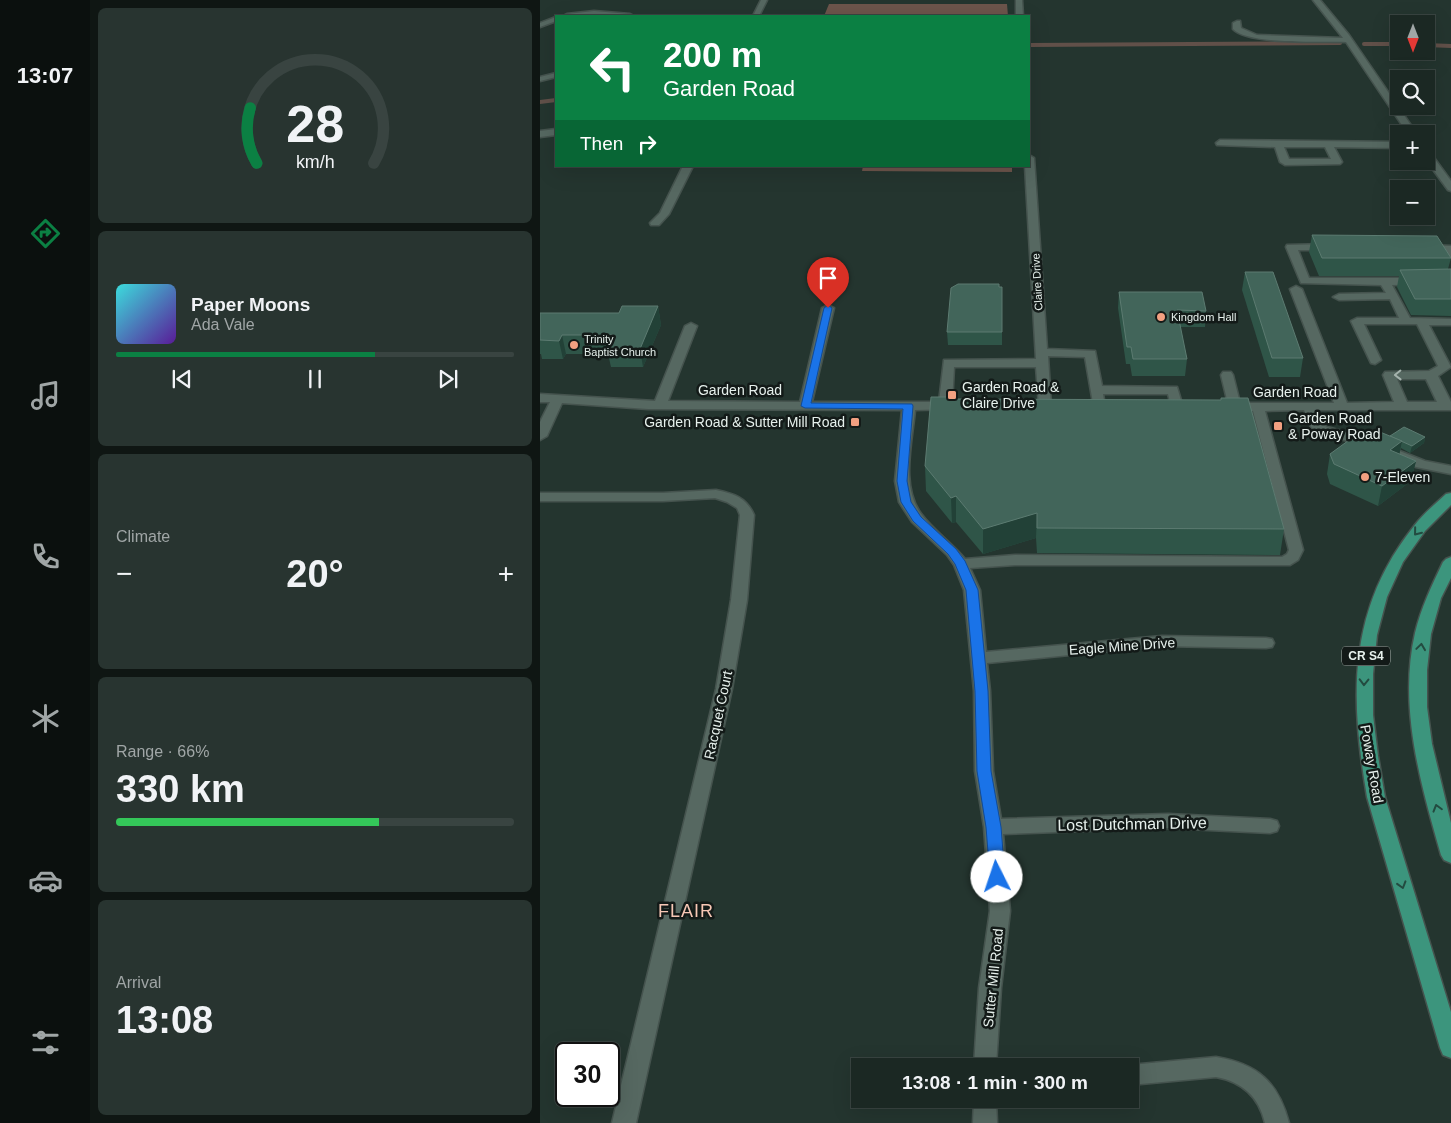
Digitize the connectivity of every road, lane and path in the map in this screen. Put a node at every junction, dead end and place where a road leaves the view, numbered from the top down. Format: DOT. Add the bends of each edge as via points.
graph roads {
  1 [pos="764,0"];
  2 [pos="1019,0"];
  3 [pos="1316,0"];
  4 [pos="576,15"];
  5 [pos="618,15"];
  6 [pos="756,15"];
  7 [pos="1020,15"];
  8 [pos="555,19"];
  9 [pos="1237,24"];
  10 [pos="540,25"];
  11 [pos="1348,40"];
  12 [pos="555,75"];
  13 [pos="540,79"];
  14 [pos="1406,125"];
  15 [pos="555,132"];
  16 [pos="540,134"];
  17 [pos="1220,143"];
  18 [pos="1278,144"];
  19 [pos="1328,144"];
  20 [pos="1390,145"];
  21 [pos="1435,166"];
  22 [pos="688,167"];
  23 [pos="1030,167"];
  24 [pos="1451,188"];
  25 [pos="655,223"];
  26 [pos="1340,247"];
  27 [pos="1418,248"];
  28 [pos="1451,254"];
  29 [pos="1451,281"];
  30 [pos="1384,282"];
  31 [pos="1296,289"];
  32 [pos="1394,296"];
  33 [pos="1339,297"];
  34 [pos="828,308"];
  35 [pos="1406,321"];
  36 [pos="1421,322"];
  37 [pos="1451,322"];
  38 [pos="691,326"];
  39 [pos="1042,358"];
  40 [pos="1375,360"];
  41 [pos="1227,375"];
  42 [pos="1431,376"];
  43 [pos="1451,378"];
  44 [pos="1096,390"];
  45 [pos="540,398"];
  46 [pos="557,400"];
  47 [pos="660,405"];
  48 [pos="805,406"];
  49 [pos="908,406"];
  50 [pos="945,406"];
  51 [pos="965,406"];
  52 [pos="1045,406"];
  53 [pos="1099,406"];
  54 [pos="1342,406"];
  55 [pos="1402,406"];
  56 [pos="1448,406"];
  57 [pos="1177,407"];
  58 [pos="1215,407"];
  59 [pos="1234,407"];
  60 [pos="1258,407"];
  61 [pos="1309,407"];
  62 [pos="540,436"];
  63 [pos="1451,470"];
  64 [pos="540,497"];
  65 [pos="1451,497"];
  66 [pos="1451,562"];
  67 [pos="961,564"];
  68 [pos="1266,643"];
  69 [pos="979,658"];
  70 [pos="1270,826"];
  71 [pos="993,827"];
  72 [pos="1451,854"];
  73 [pos="1451,1048"];
  74 [pos="986,1058"];
  75 [pos="1139,1074"];
  76 [pos="985,1108"];
  77 [pos="624,1123"];
  78 [pos="985,1123"];
  79 [pos="1277,1123"];
  1 -- 6 [label="street"];
  2 -- 7 [label="street"];
  3 -- 11 [label="street"];
  4 -- 5 [label="street"];
  8 -- 10 [label="street"];
  9 -- 11 [label="street" via="1242,33 1257,37"];
  11 -- 14 [label="street"];
  12 -- 13 [label="street"];
  15 -- 16 [label="street"];
  17 -- 18 [label="street"];
  18 -- 19 [label="street"];
  18 -- 19 [label="street" via="1285,162 1337,162"];
  19 -- 20 [label="street"];
  21 -- 24 [label="street"];
  22 -- 25 [label="street" via="664,214"];
  23 -- 39 [label="street, Claire Drive"];
  26 -- 30 [label="street" via="1291,247 1305,281"];
  27 -- 28 [label="street" via="1447,248"];
  29 -- 30 [label="street"];
  30 -- 32 [label="street"];
  31 -- 54 [label="street"];
  32 -- 33 [label="street"];
  32 -- 35 [label="street"];
  34 -- 48 [label="street"];
  35 -- 36 [label="street"];
  35 -- 40 [label="street" via="1357,321"];
  36 -- 37 [label="street"];
  36 -- 42 [label="street" via="1446,367"];
  38 -- 47 [label="street"];
  39 -- 44 [label="street" via="1092,354"];
  39 -- 50 [label="street" via="948,364"];
  39 -- 52 [label="street, Claire Drive"];
  41 -- 59 [label="street"];
  42 -- 43 [label="street"];
  42 -- 55 [label="street, one-way" via="1389,376"];
  42 -- 56 [label="street"];
  44 -- 53 [label="street"];
  44 -- 57 [label="street" via="1173,390"];
  45 -- 46 [label="street, Garden Road"];
  46 -- 47 [label="street, Garden Road"];
  46 -- 62 [label="street"];
  47 -- 48 [label="street, Garden Road"];
  48 -- 49 [label="street, Garden Road"];
  49 -- 50 [label="street, Garden Road"];
  49 -- 67 [label="street, Sutter Mill Road" via="902,471 904,497 910,511"];
  50 -- 51 [label="street, Garden Road"];
  54 -- 55 [label="street, Garden Road"];
  54 -- 61 [label="street, Garden Road"];
  55 -- 56 [label="street, Garden Road"];
  58 -- 59 [label="street, Garden Road"];
  59 -- 60 [label="street, Garden Road"];
  60 -- 61 [label="street, Garden Road"];
  60 -- 67 [label="street" via="1296,550 1293,557 1285,562 1015,560"];
  61 -- 63 [label="street" via="1322,430 1362,439 1421,464"];
  64 -- 77 [label="street, Racquet Court" via="716,494 743,506 747,515 739,600 724,689"];
  65 -- 73 [label="main road, Poway Road / CR S4, one-way" via="1428,518 1411,540 1387,580 1370,630 1363,679 1364,726 1376,797"];
  72 -- 66 [label="main road, one-way" via="1424,753 1418,675 1426,618 1442,576"];
  67 -- 69 [label="street, Sutter Mill Road" via="972,590"];
  68 -- 69 [label="street, Eagle Mine Drive" via="1162,641"];
  69 -- 71 [label="street, Sutter Mill Road" via="984,771"];
  70 -- 71 [label="street, Lost Dutchman Drive" via="1168,821"];
  71 -- 74 [label="street, Sutter Mill Road" via="1000,911"];
  75 -- 79 [label="street" via="1230,1068 1247,1075 1263,1091"];
  76 -- 78 [label="street"];
}
